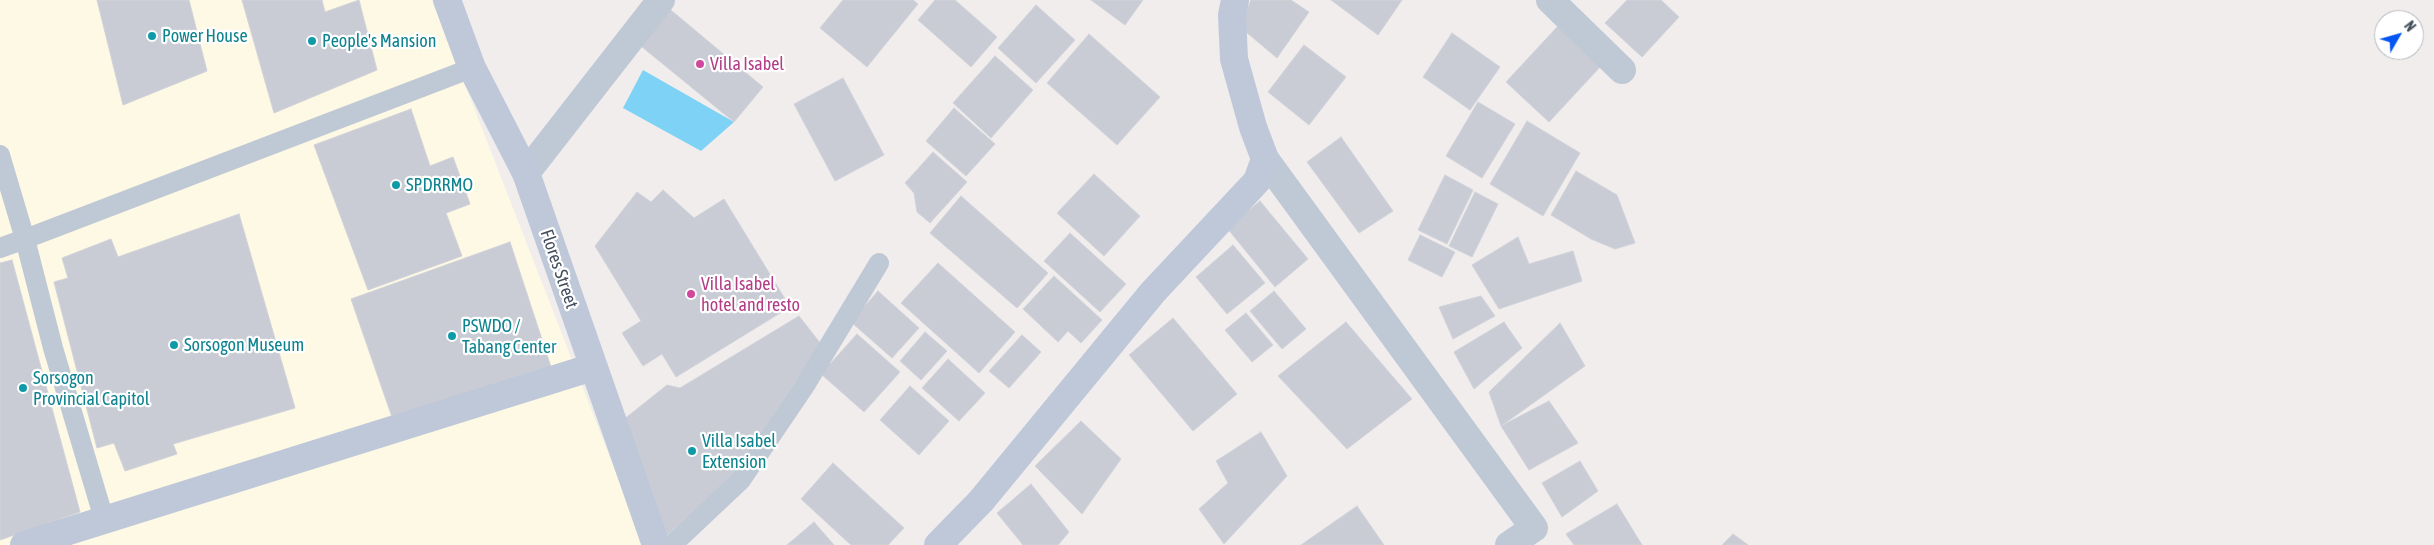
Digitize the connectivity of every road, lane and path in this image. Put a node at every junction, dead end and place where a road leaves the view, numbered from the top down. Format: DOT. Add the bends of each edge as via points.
graph roads {
  1 [pos="446,0"];
  2 [pos="661,0"];
  3 [pos="1235,0"];
  4 [pos="1550,0"];
  5 [pos="472,68"];
  6 [pos="1622,70"];
  7 [pos="0,155"];
  8 [pos="1266,159"];
  9 [pos="526,173"];
  10 [pos="25,239"];
  11 [pos="0,248"];
  12 [pos="879,263"];
  13 [pos="593,367"];
  14 [pos="104,519"];
  15 [pos="24,545"];
  16 [pos="656,545"];
  17 [pos="672,545"];
  18 [pos="938,545"];
  19 [pos="1509,545"];
  1 -- 5 [label="street, Flores Street"];
  2 -- 9 [label="street"];
  3 -- 8 [label="street" via="1232,15 1234,59 1253,127"];
  4 -- 6 [label="street"];
  5 -- 9 [label="street, Flores Street"];
  5 -- 10 [label="lane"];
  7 -- 10 [label="lane"];
  8 -- 18 [label="street" via="1257,181 1153,292 980,501"];
  8 -- 19 [label="street" via="1534,528"];
  9 -- 13 [label="street, Flores Street"];
  10 -- 11 [label="lane"];
  10 -- 14 [label="lane" via="53,348"];
  12 -- 17 [label="lane" via="804,387 741,480"];
  13 -- 14 [label="street"];
  13 -- 16 [label="street, Flores Street"];
  14 -- 15 [label="street"];
}
